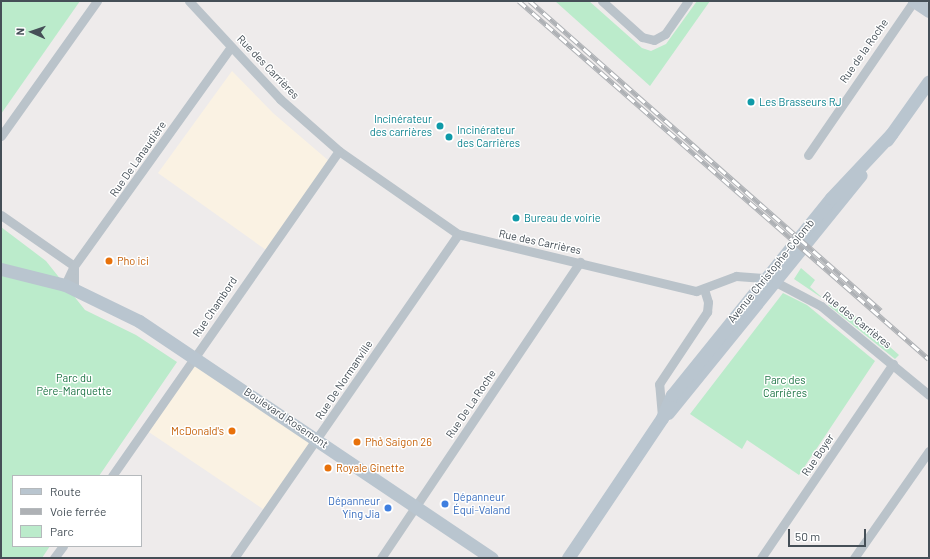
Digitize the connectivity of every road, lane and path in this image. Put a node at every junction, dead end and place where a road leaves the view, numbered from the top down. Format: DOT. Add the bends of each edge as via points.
graph roads {
  1 [pos="97,1"];
  2 [pos="189,1"];
  3 [pos="602,1"];
  4 [pos="688,1"];
  5 [pos="914,1"];
  6 [pos="929,11"];
  7 [pos="231,47"];
  8 [pos="929,81"];
  9 [pos="1,136"];
  10 [pos="339,151"];
  11 [pos="808,155"];
  12 [pos="1,215"];
  13 [pos="458,234"];
  14 [pos="580,262"];
  15 [pos="74,266"];
  16 [pos="1,268"];
  17 [pos="70,288"];
  18 [pos="704,289"];
  19 [pos="195,357"];
  20 [pos="893,364"];
  21 [pos="929,395"];
  22 [pos="662,418"];
  23 [pos="318,439"];
  24 [pos="929,451"];
  25 [pos="113,475"];
  26 [pos="417,506"];
  27 [pos="62,547"];
  28 [pos="54,558"];
  29 [pos="234,558"];
  30 [pos="381,558"];
  31 [pos="492,558"];
  32 [pos="568,558"];
  33 [pos="761,558"];
  34 [pos="854,558"];
  1 -- 9 [label="street"];
  2 -- 7 [label="street, Rue des Carrières"];
  3 -- 4 [label="street" via="642,37 654,40 665,34"];
  5 -- 6 [label="main road"];
  5 -- 11 [label="street, Rue de la Roche"];
  7 -- 10 [label="street, Rue des Carrières" via="280,99"];
  7 -- 15 [label="street, Rue De Lanaudière"];
  8 -- 22 [label="main road, Avenue Christophe-Colomb" via="891,134 831,198 756,287 672,395"];
  10 -- 13 [label="street, Rue des Carrières"];
  10 -- 19 [label="street, Rue Chambord"];
  12 -- 15 [label="street"];
  13 -- 14 [label="street, Rue des Carrières"];
  13 -- 23 [label="street, Rue De Normanville"];
  14 -- 18 [label="street, Rue des Carrières" via="657,279 685,289"];
  14 -- 26 [label="street, Rue De La Roche"];
  15 -- 17 [label="street"];
  16 -- 17 [label="main road, Boulevard Rosemont"];
  17 -- 19 [label="main road, Boulevard Rosemont" via="139,321"];
  18 -- 20 [label="street, Rue des Carrières" via="727,279 749,275 768,278 821,306"];
  18 -- 22 [label="street" via="708,302 707,312 659,384"];
  19 -- 23 [label="main road, Boulevard Rosemont"];
  19 -- 25 [label="street, Rue Chambord"];
  20 -- 21 [label="street, Rue des Carrières"];
  20 -- 33 [label="street, Rue Boyer"];
  22 -- 32 [label="main road, Avenue Christophe-Colomb"];
  23 -- 26 [label="main road, Boulevard Rosemont"];
  23 -- 29 [label="street, Rue De Normanville"];
  24 -- 34 [label="street"];
  26 -- 30 [label="street, Rue De La Roche"];
  26 -- 31 [label="main road, Boulevard Rosemont"];
  27 -- 28 [label="street"];
}
